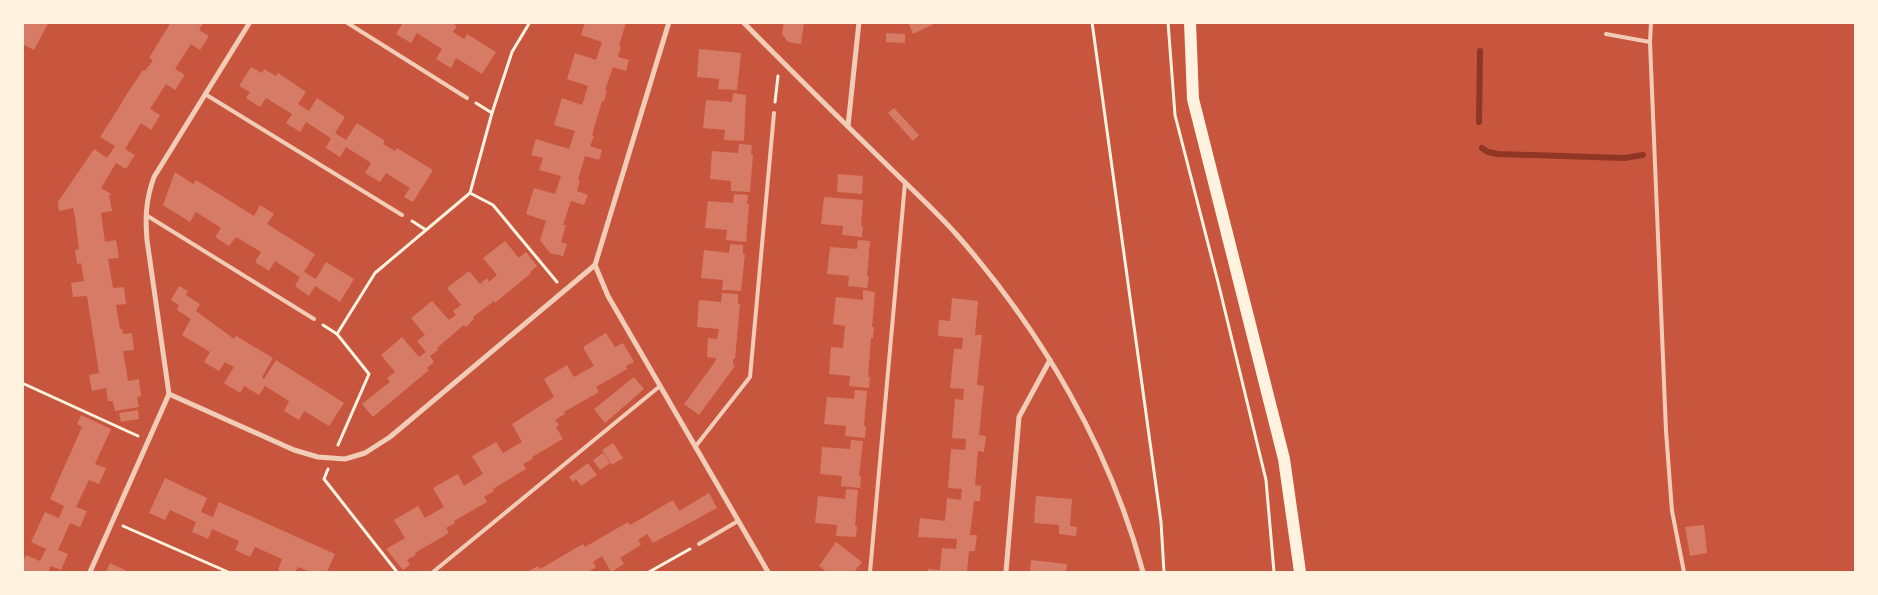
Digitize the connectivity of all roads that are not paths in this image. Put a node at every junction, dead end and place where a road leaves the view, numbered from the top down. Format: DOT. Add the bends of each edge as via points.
graph roads {
  1 [pos="250,22"];
  2 [pos="346,22"];
  3 [pos="670,22"];
  4 [pos="743,22"];
  5 [pos="859,22"];
  6 [pos="1190,22"];
  7 [pos="1651,22"];
  8 [pos="1606,34"];
  9 [pos="1650,42"];
  10 [pos="205,94"];
  11 [pos="467,98"];
  12 [pos="774,113"];
  13 [pos="848,126"];
  14 [pos="905,183"];
  15 [pos="145,214"];
  16 [pos="402,215"];
  17 [pos="594,265"];
  18 [pos="314,319"];
  19 [pos="1050,360"];
  20 [pos="660,386"];
  21 [pos="169,394"];
  22 [pos="695,447"];
  23 [pos="738,521"];
  24 [pos="699,544"];
  25 [pos="90,572"];
  26 [pos="433,572"];
  27 [pos="768,572"];
  28 [pos="870,572"];
  29 [pos="1006,572"];
  30 [pos="1143,572"];
  31 [pos="1300,572"];
  32 [pos="1684,572"];
  1 -- 10 [label="street"];
  2 -- 11 [label="lane"];
  3 -- 17 [label="street"];
  4 -- 13 [label="street"];
  5 -- 13 [label="street"];
  6 -- 31 [label="main road" via="1193,99 1284,459"];
  7 -- 9 [label="lane"];
  8 -- 9 [label="lane"];
  9 -- 32 [label="lane" via="1666,431 1672,512"];
  10 -- 15 [label="street" via="154,177"];
  10 -- 16 [label="lane"];
  12 -- 22 [label="lane" via="750,377"];
  13 -- 14 [label="street"];
  14 -- 19 [label="street" via="957,235 1006,296"];
  14 -- 28 [label="lane"];
  15 -- 18 [label="lane"];
  15 -- 21 [label="street"];
  17 -- 20 [label="street" via="608,296"];
  17 -- 21 [label="street" via="390,437 365,453 332,459 294,450"];
  19 -- 29 [label="street" via="1020,417"];
  19 -- 30 [label="street" via="1097,446 1128,523"];
  20 -- 22 [label="street"];
  20 -- 26 [label="lane"];
  21 -- 25 [label="street"];
  22 -- 23 [label="street"];
  23 -- 24 [label="lane"];
  23 -- 27 [label="street"];
}
